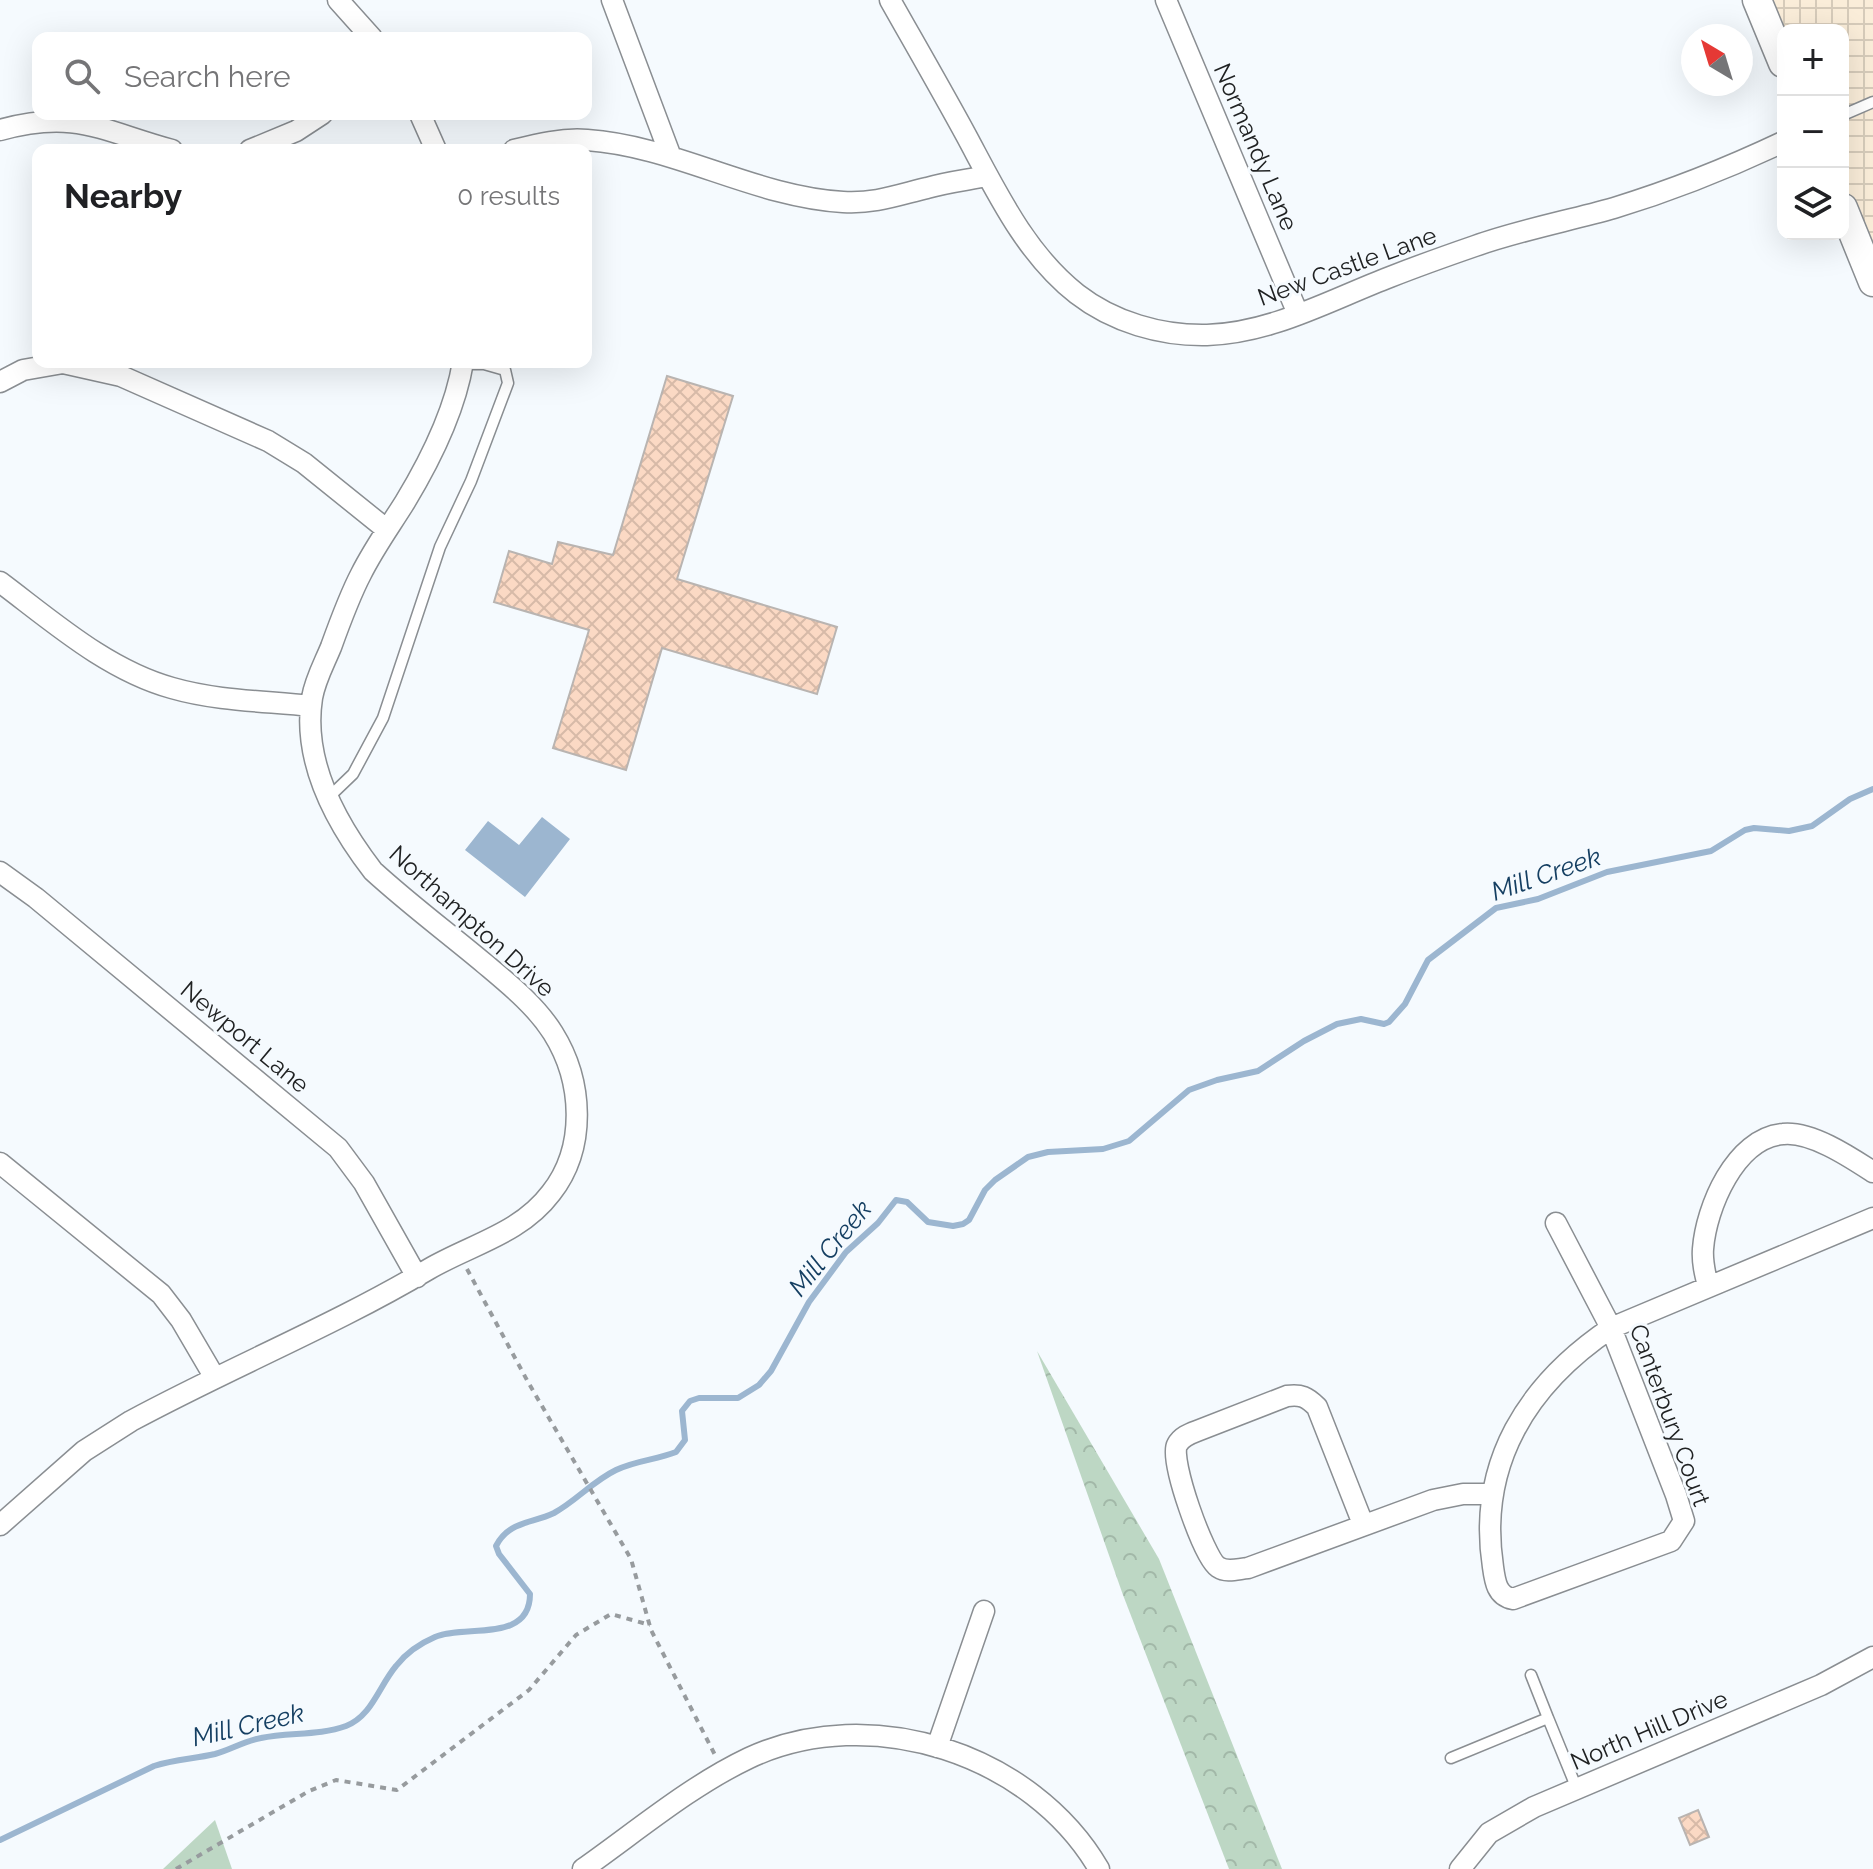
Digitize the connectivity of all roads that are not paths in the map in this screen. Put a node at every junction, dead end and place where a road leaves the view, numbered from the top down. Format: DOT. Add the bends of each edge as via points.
graph roads {
  1 [pos="338,0"];
  2 [pos="612,0"];
  3 [pos="890,0"];
  4 [pos="1166,0"];
  5 [pos="1757,0"];
  6 [pos="367,32"];
  7 [pos="1777,48"];
  8 [pos="1873,102"];
  9 [pos="1849,112"];
  10 [pos="313,120"];
  11 [pos="423,120"];
  12 [pos="0,130"];
  13 [pos="153,144"];
  14 [pos="265,144"];
  15 [pos="433,144"];
  16 [pos="540,144"];
  17 [pos="1777,145"];
  18 [pos="671,157"];
  19 [pos="987,176"];
  20 [pos="1849,223"];
  21 [pos="1873,282"];
  22 [pos="1298,314"];
  23 [pos="34,368"];
  24 [pos="91,368"];
  25 [pos="462,368"];
  26 [pos="498,368"];
  27 [pos="0,382"];
  28 [pos="386,529"];
  29 [pos="0,582"];
  30 [pos="311,706"];
  31 [pos="328,798"];
  32 [pos="0,872"];
  33 [pos="0,1163"];
  34 [pos="1873,1172"];
  35 [pos="1873,1218"];
  36 [pos="1556,1223"];
  37 [pos="417,1277"];
  38 [pos="1708,1286"];
  39 [pos="1611,1328"];
  40 [pos="215,1378"];
  41 [pos="1493,1494"];
  42 [pos="1363,1524"];
  43 [pos="0,1525"];
  44 [pos="984,1611"];
  45 [pos="1872,1660"];
  46 [pos="1531,1675"];
  47 [pos="1548,1718"];
  48 [pos="937,1747"];
  49 [pos="1451,1758"];
  50 [pos="1577,1789"];
  51 [pos="583,1869"];
  52 [pos="1099,1869"];
  53 [pos="1460,1869"];
  1 -- 6 [label="street"];
  2 -- 18 [label="street"];
  3 -- 19 [label="street, New Castle Lane"];
  4 -- 22 [label="street, Normandy Lane"];
  5 -- 7 [label="main road"];
  8 -- 9 [label="lane"];
  10 -- 14 [label="street"];
  11 -- 15 [label="street"];
  12 -- 13 [label="street" via="33,121 71,122"];
  16 -- 18 [label="street" via="587,140"];
  17 -- 22 [label="street, New Castle Lane" via="1662,193 1479,245"];
  18 -- 19 [label="street" via="751,184 843,202 881,201"];
  19 -- 22 [label="street, New Castle Lane" via="1023,235 1057,276 1126,322 1206,335 1257,328"];
  20 -- 21 [label="main road"];
  23 -- 27 [label="street"];
  24 -- 28 [label="street" via="139,383 268,441"];
  25 -- 28 [label="street, Northampton Drive" via="446,421"];
  26 -- 31 [label="lane" via="505,370 508,383 440,547 383,718 353,774"];
  28 -- 30 [label="street, Northampton Drive" via="318,674"];
  29 -- 30 [label="street" via="112,662 169,688"];
  30 -- 31 [label="street, Northampton Drive" via="313,748"];
  31 -- 37 [label="street, Northampton Drive" via="373,871 534,1007 566,1056 574,1083 575,1141 552,1193 509,1232"];
  32 -- 37 [label="street, Newport Lane" via="338,1148"];
  33 -- 40 [label="street" via="161,1294"];
  34 -- 38 [label="street" via="1798,1135 1763,1140 1731,1169 1710,1213 1703,1249"];
  35 -- 38 [label="street"];
  36 -- 39 [label="street, Canterbury Court"];
  37 -- 40 [label="street, Northampton Drive"];
  38 -- 39 [label="street"];
  39 -- 41 [label="street" via="1577,1352 1527,1405"];
  39 -- 41 [label="street, Canterbury Court" via="1681,1508 1684,1521 1679,1533 1671,1541 1513,1599 1499,1593 1494,1575"];
  40 -- 43 [label="street, Northampton Drive" via="84,1451"];
  41 -- 42 [label="street" via="1448,1496"];
  42 -- 42 [label="street" via="1248,1568 1218,1567 1203,1545 1178,1469 1177,1444 1183,1437 1287,1396 1308,1398 1317,1407"];
  44 -- 48 [label="street"];
  45 -- 50 [label="street, North Hill Drive"];
  46 -- 47 [label="lane"];
  47 -- 49 [label="lane"];
  47 -- 50 [label="lane"];
  48 -- 51 [label="street" via="849,1735 783,1745 724,1772"];
  48 -- 52 [label="street" via="971,1759 1037,1798 1071,1829"];
  50 -- 53 [label="street, North Hill Drive" via="1489,1833"];
}
